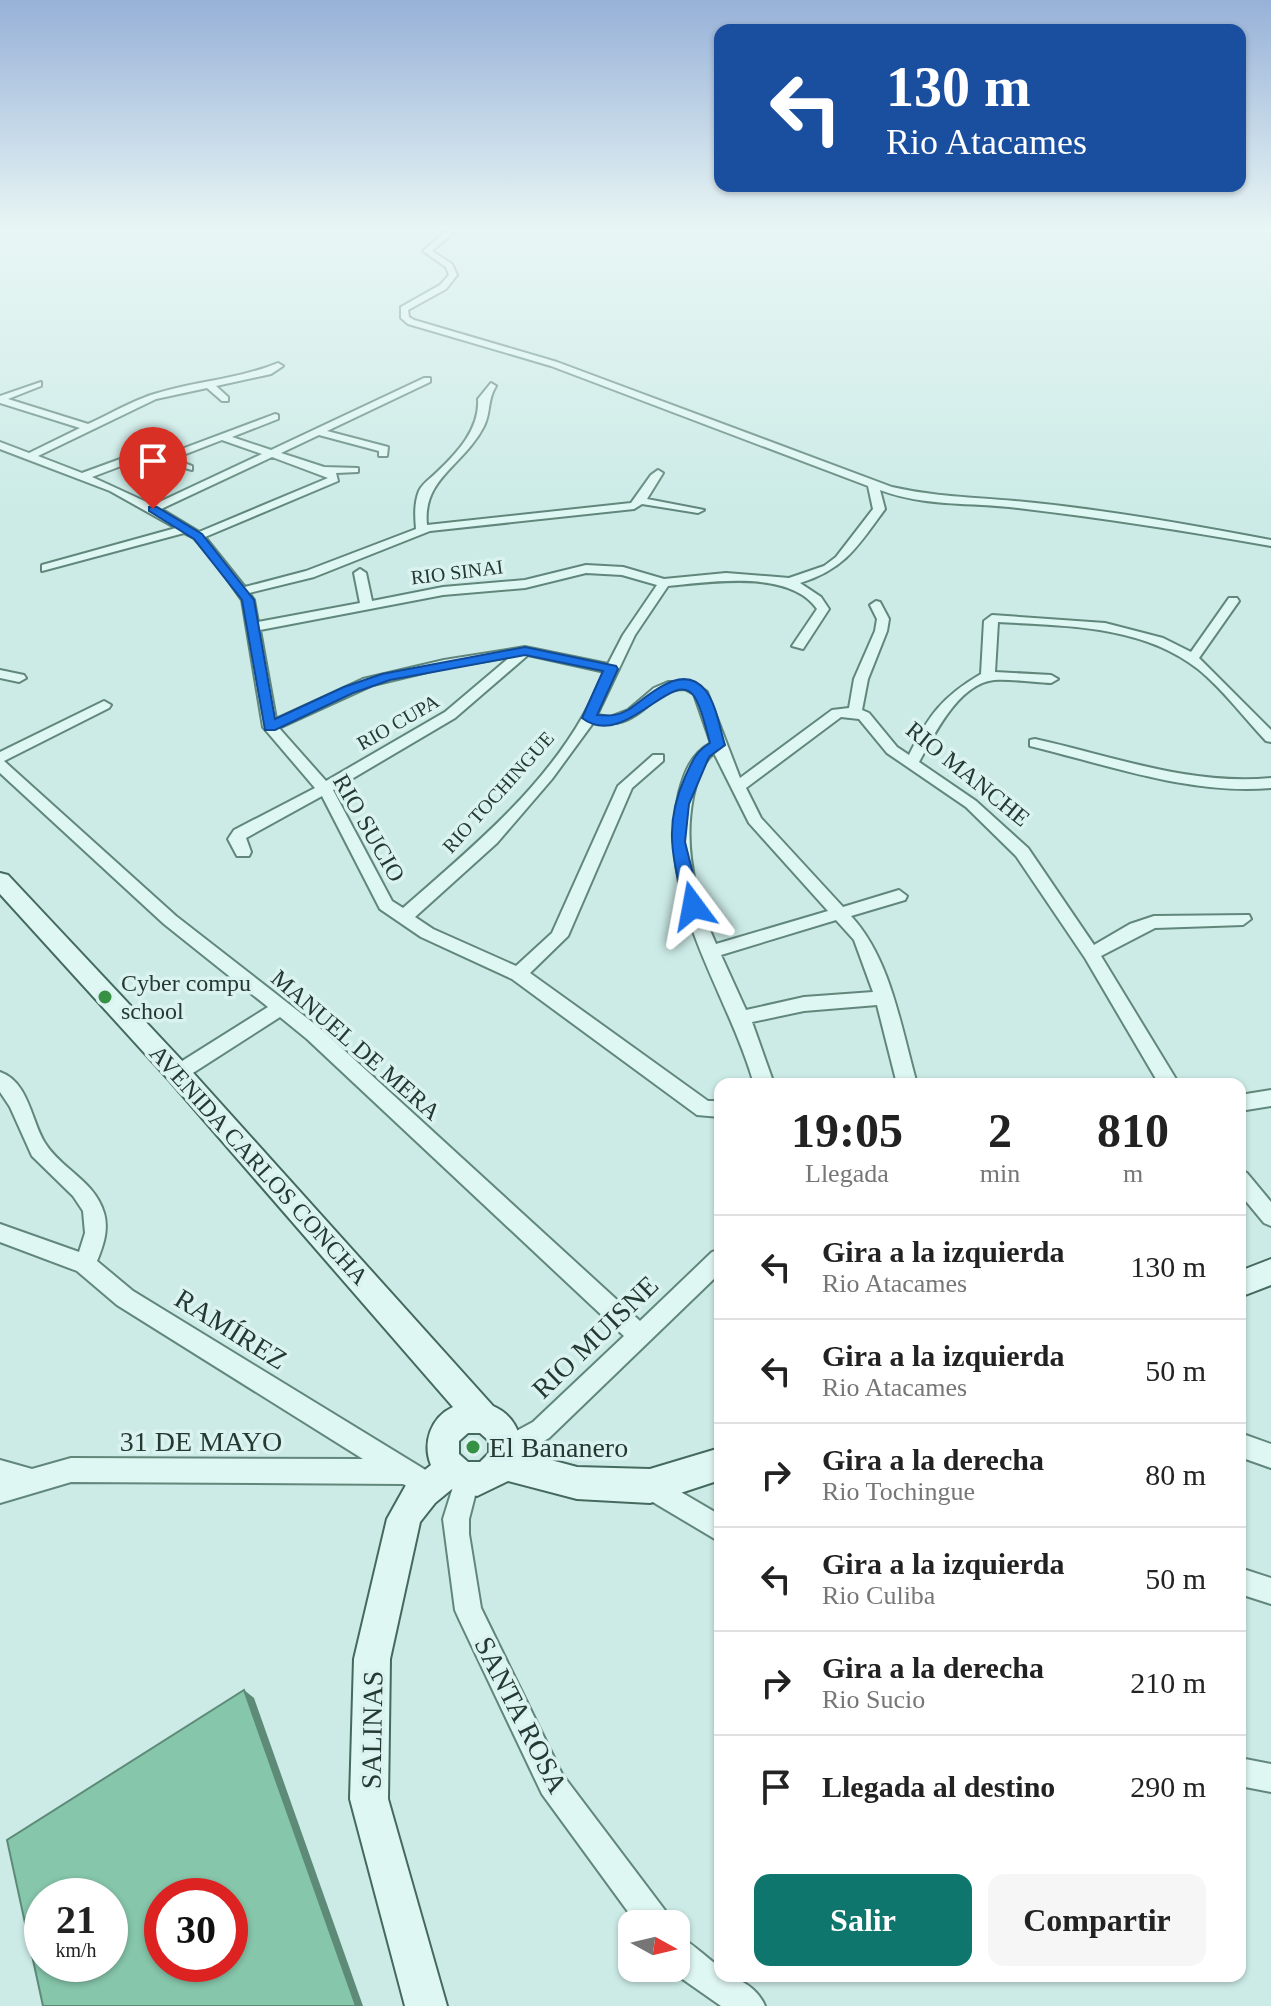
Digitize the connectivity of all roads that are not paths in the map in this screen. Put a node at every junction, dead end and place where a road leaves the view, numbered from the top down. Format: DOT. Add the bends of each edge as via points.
graph roads {
  1 [pos="409,321"];
  2 [pos="278,366"];
  3 [pos="427,380"];
  4 [pos="207,383"];
  5 [pos="38,384"];
  6 [pos="491,386"];
  7 [pos="0,399"];
  8 [pos="225,399"];
  9 [pos="275,417"];
  10 [pos="86,427"];
  11 [pos="321,432"];
  12 [pos="222,437"];
  13 [pos="0,445"];
  14 [pos="271,454"];
  15 [pos="383,454"];
  16 [pos="25,455"];
  17 [pos="164,459"];
  18 [pos="0,461"];
  19 [pos="188,468"];
  20 [pos="323,470"];
  21 [pos="354,470"];
  22 [pos="658,473"];
  23 [pos="81,477"];
  24 [pos="873,485"];
  25 [pos="641,501"];
  26 [pos="153,509"];
  27 [pos="698,510"];
  28 [pos="422,529"];
  29 [pos="193,532"];
  30 [pos="1271,543"];
  31 [pos="46,568"];
  32 [pos="360,573"];
  33 [pos="790,582"];
  34 [pos="664,583"];
  35 [pos="242,591"];
  36 [pos="1233,601"];
  37 [pos="367,605"];
  38 [pos="876,605"];
  39 [pos="253,627"];
  40 [pos="798,646"];
  41 [pos="525,651"];
  42 [pos="1193,658"];
  43 [pos="611,669"];
  44 [pos="0,674"];
  45 [pos="988,676"];
  46 [pos="19,678"];
  47 [pos="1051,679"];
  48 [pos="104,705"];
  49 [pos="855,712"];
  50 [pos="589,718"];
  51 [pos="270,727"];
  52 [pos="1271,738"];
  53 [pos="1035,743"];
  54 [pos="718,745"];
  55 [pos="0,758"];
  56 [pos="658,758"];
  57 [pos="911,764"];
  58 [pos="0,765"];
  59 [pos="1271,783"];
  60 [pos="738,787"];
  61 [pos="323,789"];
  62 [pos="243,852"];
  63 [pos="0,880"];
  64 [pos="899,896"];
  65 [pos="841,912"];
  66 [pos="404,917"];
  67 [pos="1243,919"];
  68 [pos="709,952"];
  69 [pos="1091,954"];
  70 [pos="518,974"];
  71 [pos="884,998"];
  72 [pos="281,1008"];
  73 [pos="740,1018"];
  74 [pos="178,1073"];
  75 [pos="762,1078"];
  76 [pos="905,1078"];
  77 [pos="1165,1078"];
  78 [pos="0,1080"];
  79 [pos="1271,1098"];
  80 [pos="1246,1102"];
  81 [pos="714,1109"];
  82 [pos="1246,1186"];
  83 [pos="1271,1217"];
  84 [pos="0,1233"];
  85 [pos="85,1264"];
  86 [pos="714,1265"];
  87 [pos="1271,1272"];
  88 [pos="1246,1282"];
  89 [pos="640,1336"];
  90 [pos="482,1417"];
  91 [pos="503,1457"];
  92 [pos="714,1466"];
  93 [pos="0,1472"];
  94 [pos="438,1477"];
  95 [pos="28,1480"];
  96 [pos="650,1486"];
  97 [pos="0,1491"];
  98 [pos="714,1525"];
  99 [pos="1246,1583"];
  100 [pos="1271,1591"];
  101 [pos="1246,1773"];
  102 [pos="1271,1778"];
  103 [pos="646,1910"];
  104 [pos="690,1965"];
  105 [pos="714,1982"];
  106 [pos="714,1982"];
  107 [pos="426,2006"];
  108 [pos="749,2006"];
  1 -- 24 [label="street" via="554,364"];
  2 -- 4 [label="street"];
  3 -- 11 [label="street"];
  4 -- 8 [label="street"];
  4 -- 10 [label="street" via="153,397"];
  5 -- 7 [label="street"];
  6 -- 28 [label="street" via="478,428 425,490"];
  7 -- 10 [label="street"];
  9 -- 12 [label="street"];
  10 -- 16 [label="street"];
  11 -- 14 [label="street"];
  11 -- 15 [label="street" via="384,449"];
  12 -- 14 [label="street"];
  12 -- 17 [label="street"];
  13 -- 16 [label="street"];
  14 -- 20 [label="street"];
  14 -- 26 [label="street"];
  16 -- 18 [label="street"];
  16 -- 23 [label="street"];
  17 -- 19 [label="street"];
  17 -- 23 [label="street" via="140,453"];
  20 -- 21 [label="street"];
  20 -- 29 [label="street" via="333,476 330,484"];
  22 -- 25 [label="street"];
  23 -- 26 [label="street"];
  24 -- 30 [label="street" via="933,500 1014,504"];
  24 -- 33 [label="street" via="879,509 861,535 828,569"];
  25 -- 27 [label="street"];
  25 -- 28 [label="street" via="626,508"];
  26 -- 29 [label="street"];
  28 -- 35 [label="street" via="310,574"];
  29 -- 31 [label="street"];
  29 -- 35 [label="street"];
  32 -- 37 [label="street"];
  33 -- 34 [label="street" via="726,577"];
  33 -- 40 [label="street" via="823,609"];
  34 -- 37 [label="street, RIO SINAI" via="623,571 586,569 525,584"];
  34 -- 43 [label="street, RIO TOCHINGUE"];
  35 -- 39 [label="street"];
  36 -- 42 [label="street"];
  37 -- 39 [label="street, RIO SINAI"];
  38 -- 49 [label="street" via="883,619 881,631 861,679"];
  39 -- 51 [label="street"];
  41 -- 43 [label="street"];
  41 -- 51 [label="street" via="387,676"];
  41 -- 61 [label="street, RIO CUPA" via="457,710"];
  42 -- 45 [label="street" via="1159,640 1115,629 996,618 990,621"];
  42 -- 52 [label="street"];
  43 -- 50 [label="street, RIO TOCHINGUE"];
  44 -- 46 [label="street"];
  45 -- 47 [label="street"];
  45 -- 57 [label="street" via="957,692 937,711"];
  48 -- 55 [label="street"];
  49 -- 57 [label="street, RIO MANCHE"];
  49 -- 60 [label="street" via="831,717"];
  50 -- 54 [label="street" via="622,718 665,688 688,685 703,697"];
  50 -- 66 [label="street, RIO TOCHINGUE" via="491,839"];
  51 -- 61 [label="street, RIO SUCIO"];
  53 -- 59 [label="street" via="1180,776"];
  54 -- 60 [label="street"];
  54 -- 68 [label="street" via="702,754 691,776 677,842"];
  56 -- 70 [label="street" via="625,786 559,936"];
  57 -- 69 [label="street, RIO MANCHE" via="971,804 1022,852"];
  58 -- 72 [label="street, MANUEL DE MERA" via="170,920"];
  60 -- 65 [label="street" via="754,820"];
  61 -- 62 [label="street, RIO CUPA" via="240,834 236,839"];
  61 -- 66 [label="street, RIO SUCIO" via="364,859 378,895"];
  63 -- 74 [label="street, AVENIDA CARLOS CONCHA"];
  64 -- 65 [label="street"];
  65 -- 68 [label="street"];
  65 -- 71 [label="street" via="862,938"];
  66 -- 70 [label="street, RIO SUCIO" via="447,943"];
  67 -- 69 [label="street" via="1154,922"];
  68 -- 73 [label="street"];
  69 -- 77 [label="street, RIO MANCHE"];
  70 -- 81 [label="street, RIO SUCIO" via="704,1109"];
  71 -- 73 [label="street" via="804,1004"];
  71 -- 76 [label="street"];
  72 -- 74 [label="street"];
  72 -- 89 [label="street, MANUEL DE MERA"];
  73 -- 75 [label="street"];
  74 -- 90 [label="street, AVENIDA CARLOS CONCHA"];
  78 -- 85 [label="street" via="14,1092 39,1151 93,1206 96,1240"];
  79 -- 80 [label="street"];
  82 -- 83 [label="street"];
  84 -- 85 [label="street, RAMÍREZ"];
  85 -- 94 [label="street, RAMÍREZ" via="125,1298"];
  86 -- 89 [label="street, RIO MUISNE"];
  87 -- 88 [label="street"];
  89 -- 91 [label="street, RIO MUISNE" via="541,1430"];
  90 -- 91 [label="street" via="503,1433"];
  90 -- 94 [label="street" via="463,1420 448,1434"];
  91 -- 94 [label="street" via="480,1479"];
  91 -- 96 [label="street" via="577,1483"];
  92 -- 96 [label="street"];
  93 -- 95 [label="street"];
  94 -- 95 [label="street, 31 DE MAYO" via="86,1470"];
  94 -- 103 [label="street, SANTA ROSA" via="456,1519 468,1610 552,1784"];
  94 -- 107 [label="street, SALINAS" via="404,1519 372,1659 369,1799"];
  95 -- 97 [label="street, 31 DE MAYO"];
  96 -- 98 [label="street"];
  99 -- 100 [label="street"];
  101 -- 102 [label="street"];
  104 -- 105 [label="street"];
  106 -- 108 [label="street"];
}
